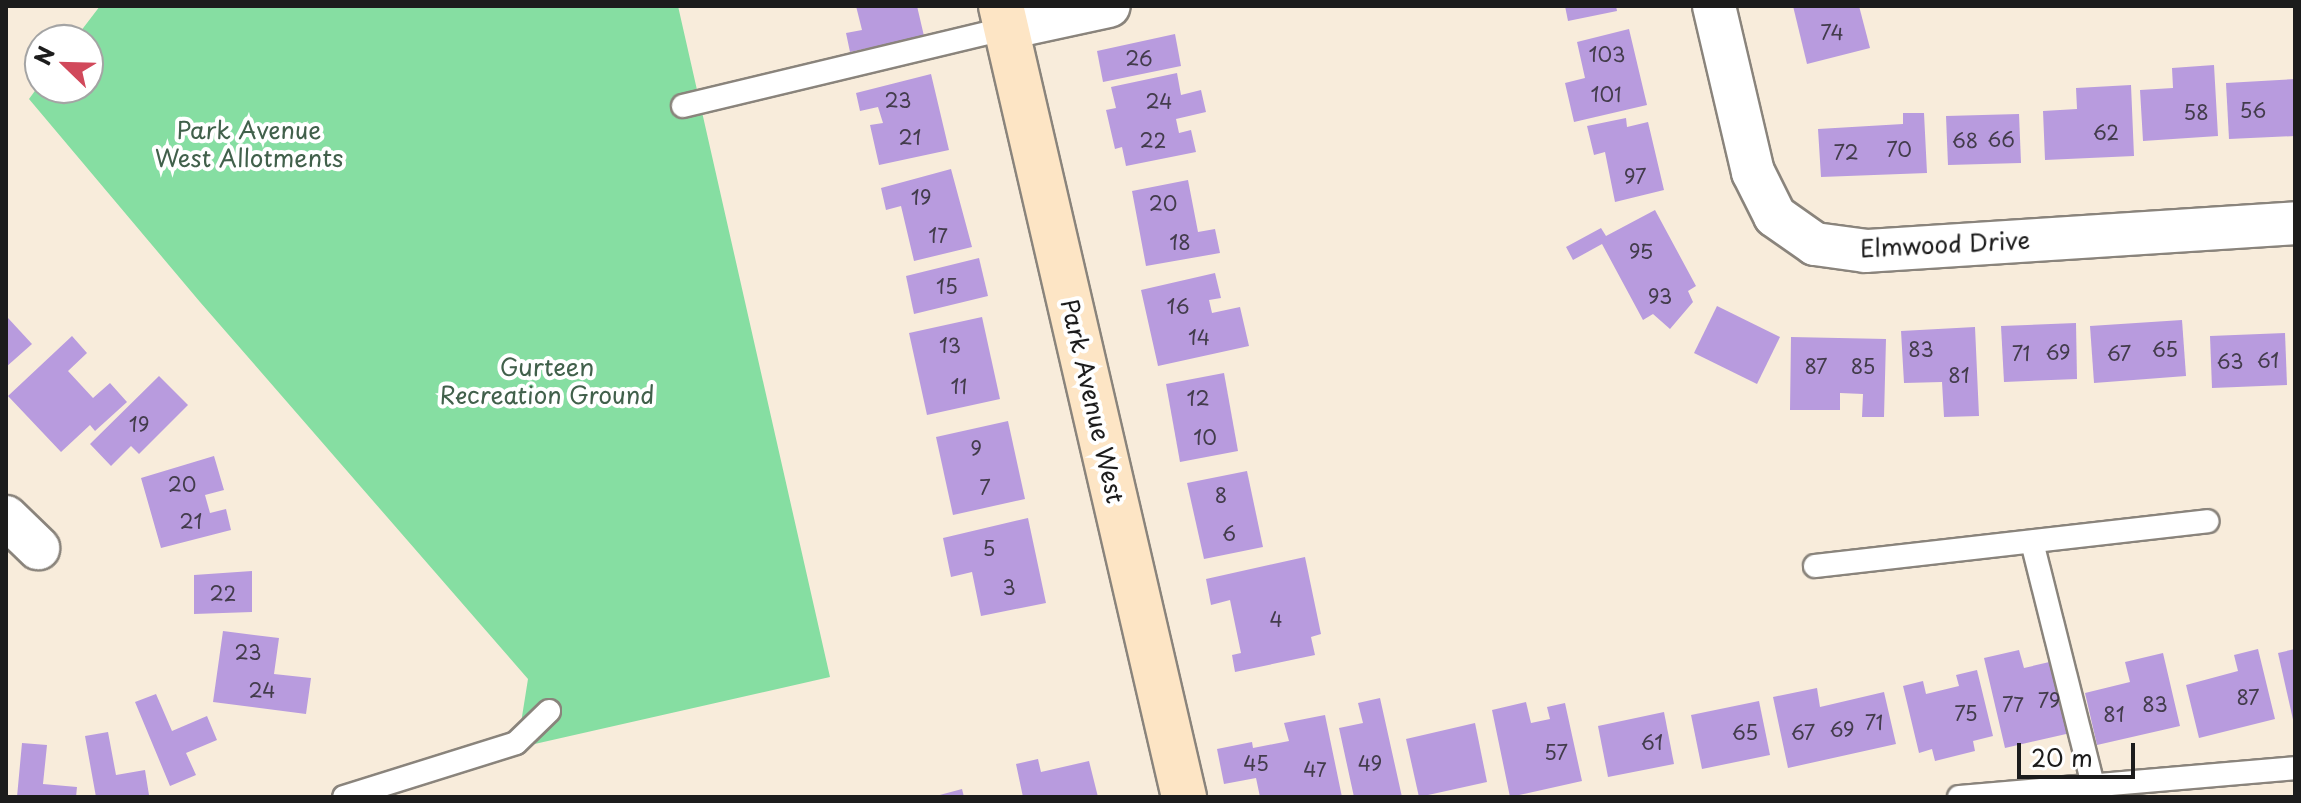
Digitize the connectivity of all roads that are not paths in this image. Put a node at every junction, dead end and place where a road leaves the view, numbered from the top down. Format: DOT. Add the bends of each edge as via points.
graph roads {
  1 [pos="1109,6"];
  2 [pos="1714,6"];
  3 [pos="1004,17"];
  4 [pos="683,106"];
  5 [pos="2295,223"];
  6 [pos="6,517"];
  7 [pos="2207,521"];
  8 [pos="2032,542"];
  9 [pos="38,548"];
  10 [pos="1815,566"];
  11 [pos="549,711"];
  12 [pos="2295,768"];
  13 [pos="2093,784"];
  14 [pos="344,797"];
  15 [pos="1184,797"];
  16 [pos="1959,797"];
  1 -- 3 [label="street"];
  2 -- 5 [label="street, Elmwood Drive" via="1753,172 1775,216 1815,244 1866,251"];
  3 -- 4 [label="lane"];
  3 -- 15 [label="street, Park Avenue West"];
  6 -- 9 [label="street"];
  7 -- 8 [label="lane"];
  8 -- 10 [label="lane"];
  8 -- 13 [label="lane"];
  11 -- 14 [label="lane" via="516,743"];
  12 -- 13 [label="lane"];
  13 -- 16 [label="lane"];
}
